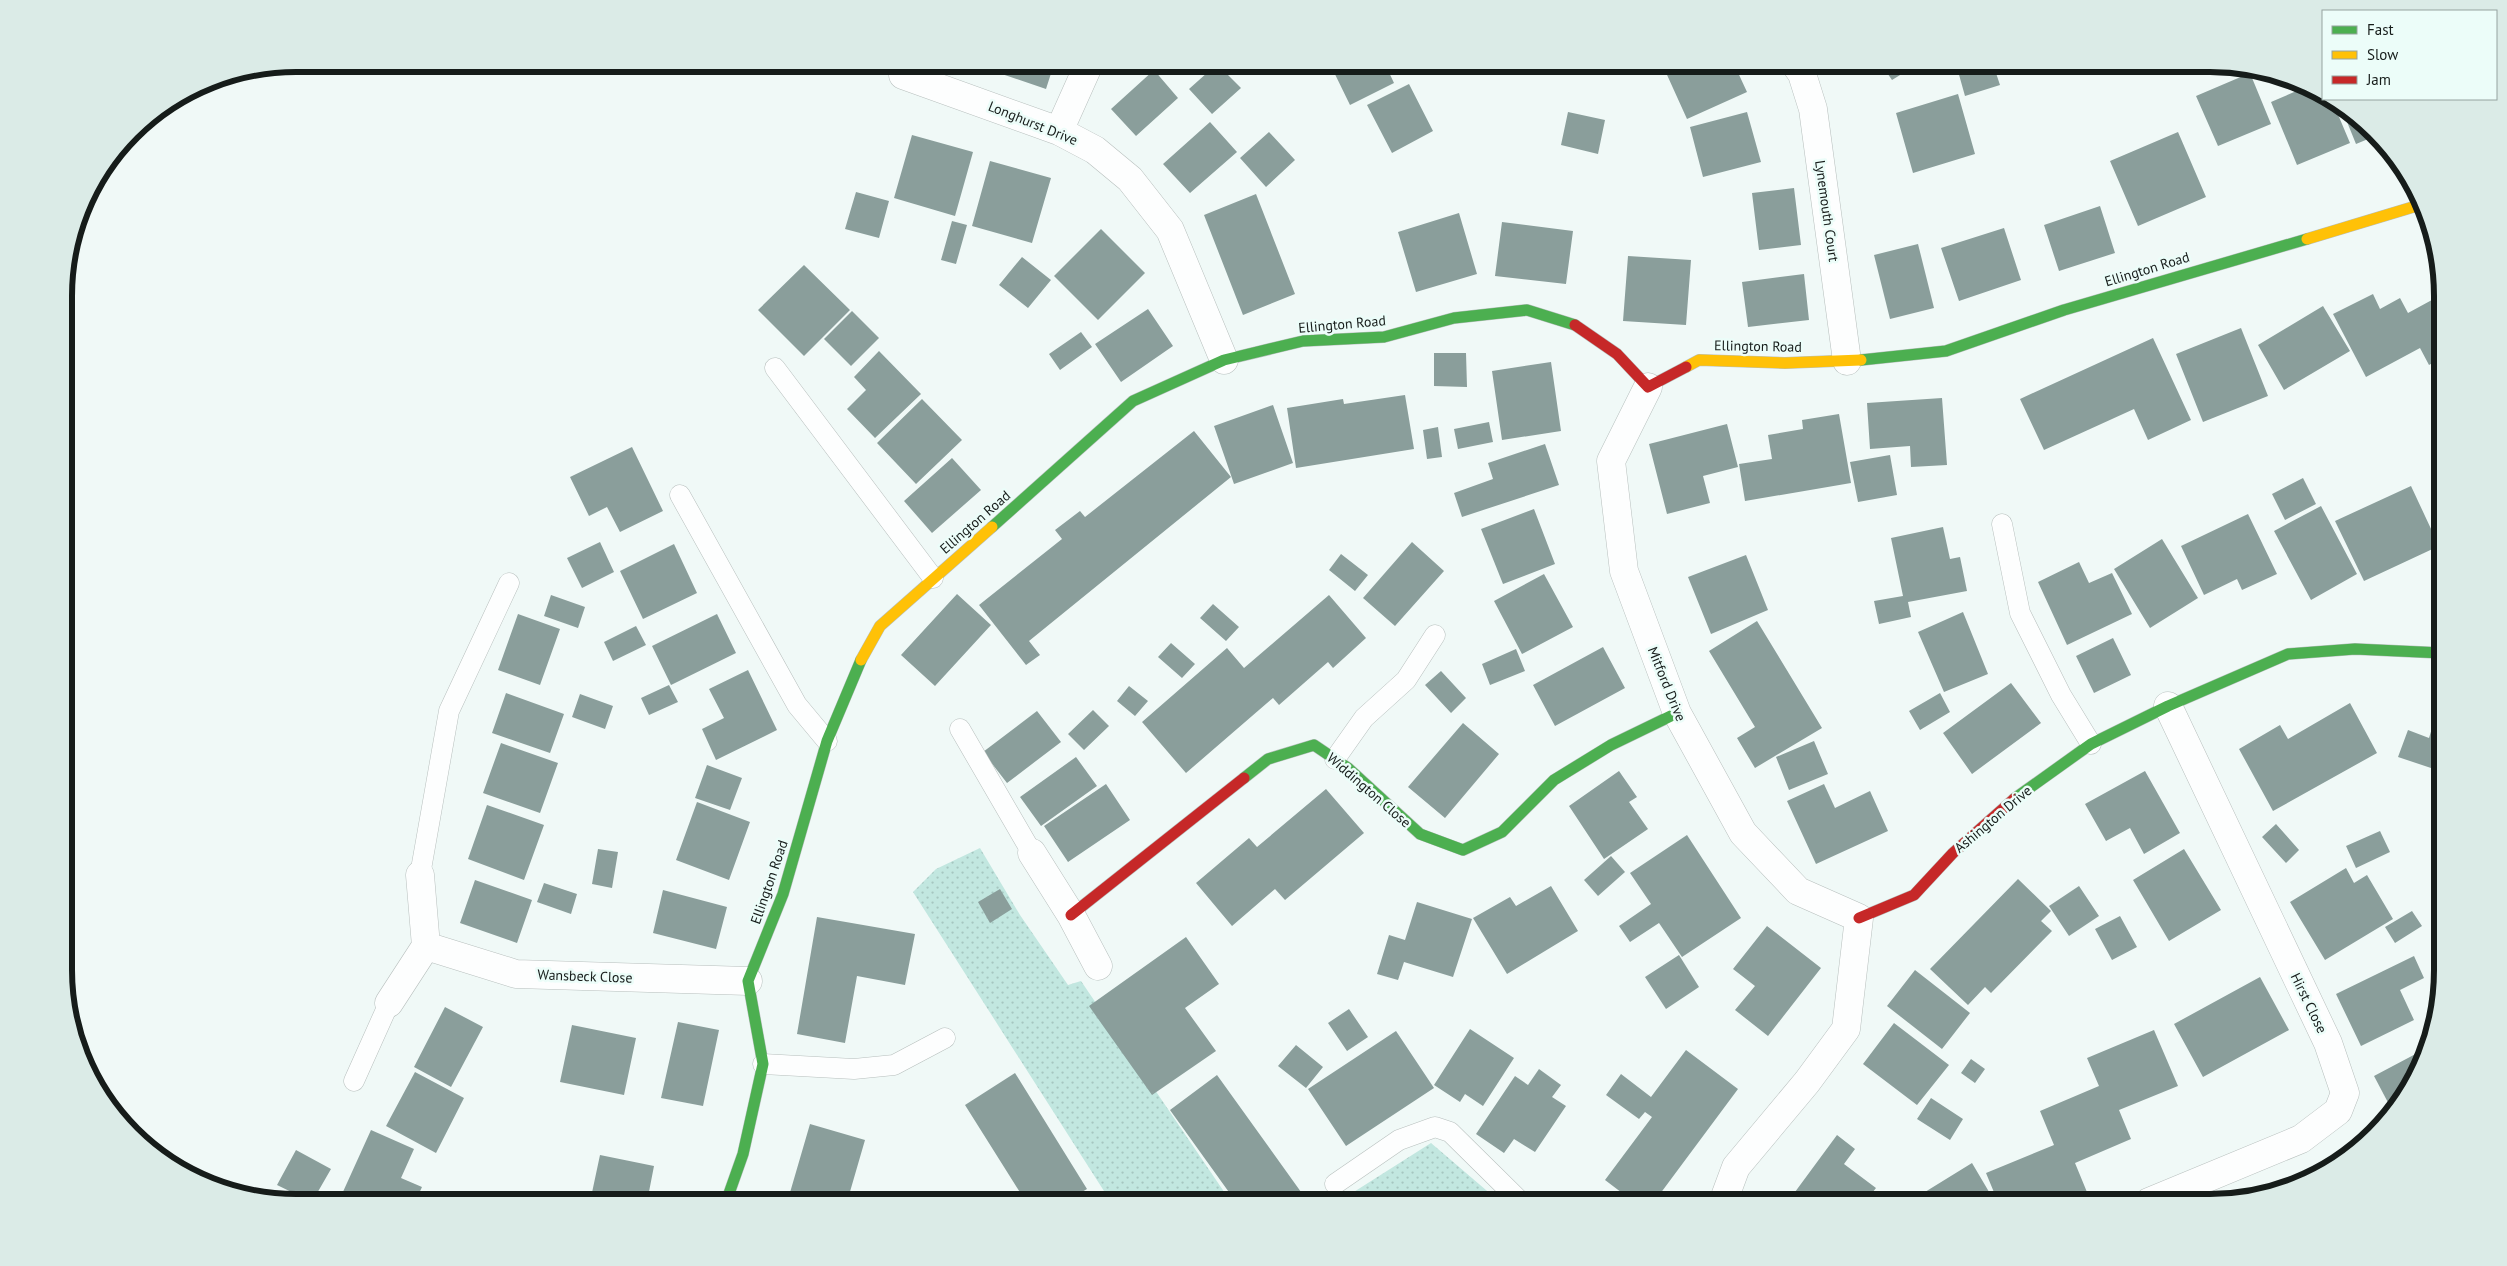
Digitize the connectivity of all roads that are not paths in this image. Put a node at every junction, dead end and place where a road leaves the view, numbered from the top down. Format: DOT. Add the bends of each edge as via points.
graph roads {
  1 [pos="1085,72"];
  2 [pos="1801,72"];
  3 [pos="903,76"];
  4 [pos="1058,131"];
  5 [pos="2415,207"];
  6 [pos="1224,360"];
  7 [pos="1847,360"];
  8 [pos="775,368"];
  9 [pos="1648,387"];
  10 [pos="680,494"];
  11 [pos="2002,524"];
  12 [pos="933,578"];
  13 [pos="509,583"];
  14 [pos="1435,635"];
  15 [pos="2434,653"];
  16 [pos="2168,706"];
  17 [pos="1677,713"];
  18 [pos="960,729"];
  19 [pos="827,741"];
  20 [pos="2091,744"];
  21 [pos="1335,759"];
  22 [pos="1032,853"];
  23 [pos="420,875"];
  24 [pos="1072,915"];
  25 [pos="1859,918"];
  26 [pos="426,946"];
  27 [pos="1098,966"];
  28 [pos="748,981"];
  29 [pos="389,1003"];
  30 [pos="945,1038"];
  31 [pos="763,1064"];
  32 [pos="354,1081"];
  33 [pos="1335,1184"];
  34 [pos="729,1194"];
  35 [pos="1513,1194"];
  36 [pos="1726,1194"];
  37 [pos="2167,1194"];
  1 -- 4 [label="street"];
  2 -- 7 [label="street, Lynemouth Court" via="1813,109"];
  3 -- 4 [label="street, Longhurst Drive"];
  4 -- 6 [label="street, Longhurst Drive" via="1095,150 1130,179 1170,230"];
  5 -- 7 [label="street, Ellington Road" via="2064,310 1946,351"];
  6 -- 9 [label="street, Ellington Road" via="1303,341 1384,337 1454,318 1527,310 1576,325 1617,354"];
  6 -- 12 [label="street, Ellington Road" via="1133,401"];
  7 -- 9 [label="street, Ellington Road" via="1785,363 1699,360"];
  8 -- 12 [label="lane"];
  9 -- 17 [label="street, Mitford Drive" via="1611,461 1624,571"];
  10 -- 19 [label="lane" via="797,705"];
  11 -- 20 [label="lane" via="2020,613 2060,694"];
  12 -- 19 [label="street, Ellington Road" via="880,626 855,672"];
  13 -- 23 [label="lane" via="449,711"];
  14 -- 21 [label="lane" via="1406,680 1364,718"];
  15 -- 16 [label="street, Ashington Drive" via="2355,648 2288,654"];
  16 -- 20 [label="street, Ashington Drive"];
  16 -- 37 [label="street, Hirst Close" via="2328,1042 2345,1092 2338,1111 2301,1139"];
  17 -- 21 [label="street, Widdington Close" via="1611,745 1554,780 1502,832 1463,850 1420,834"];
  17 -- 25 [label="street, Mitford Drive" via="1743,833 1798,890"];
  18 -- 22 [label="lane"];
  19 -- 28 [label="street, Ellington Road" via="783,894"];
  20 -- 25 [label="street, Ashington Drive" via="2011,801 1953,853 1914,895"];
  21 -- 24 [label="street, Widdington Close" via="1314,745 1268,759"];
  22 -- 24 [label="street"];
  23 -- 26 [label="street"];
  24 -- 27 [label="street"];
  25 -- 36 [label="street" via="1846,1029 1807,1082 1736,1167"];
  26 -- 28 [label="street, Wansbeck Close" via="516,974"];
  26 -- 29 [label="street"];
  28 -- 31 [label="street"];
  29 -- 32 [label="lane"];
  30 -- 31 [label="lane" via="894,1065 854,1069"];
  31 -- 34 [label="street" via="743,1154"];
  33 -- 35 [label="lane" via="1399,1140 1435,1127 1450,1132"];
}
